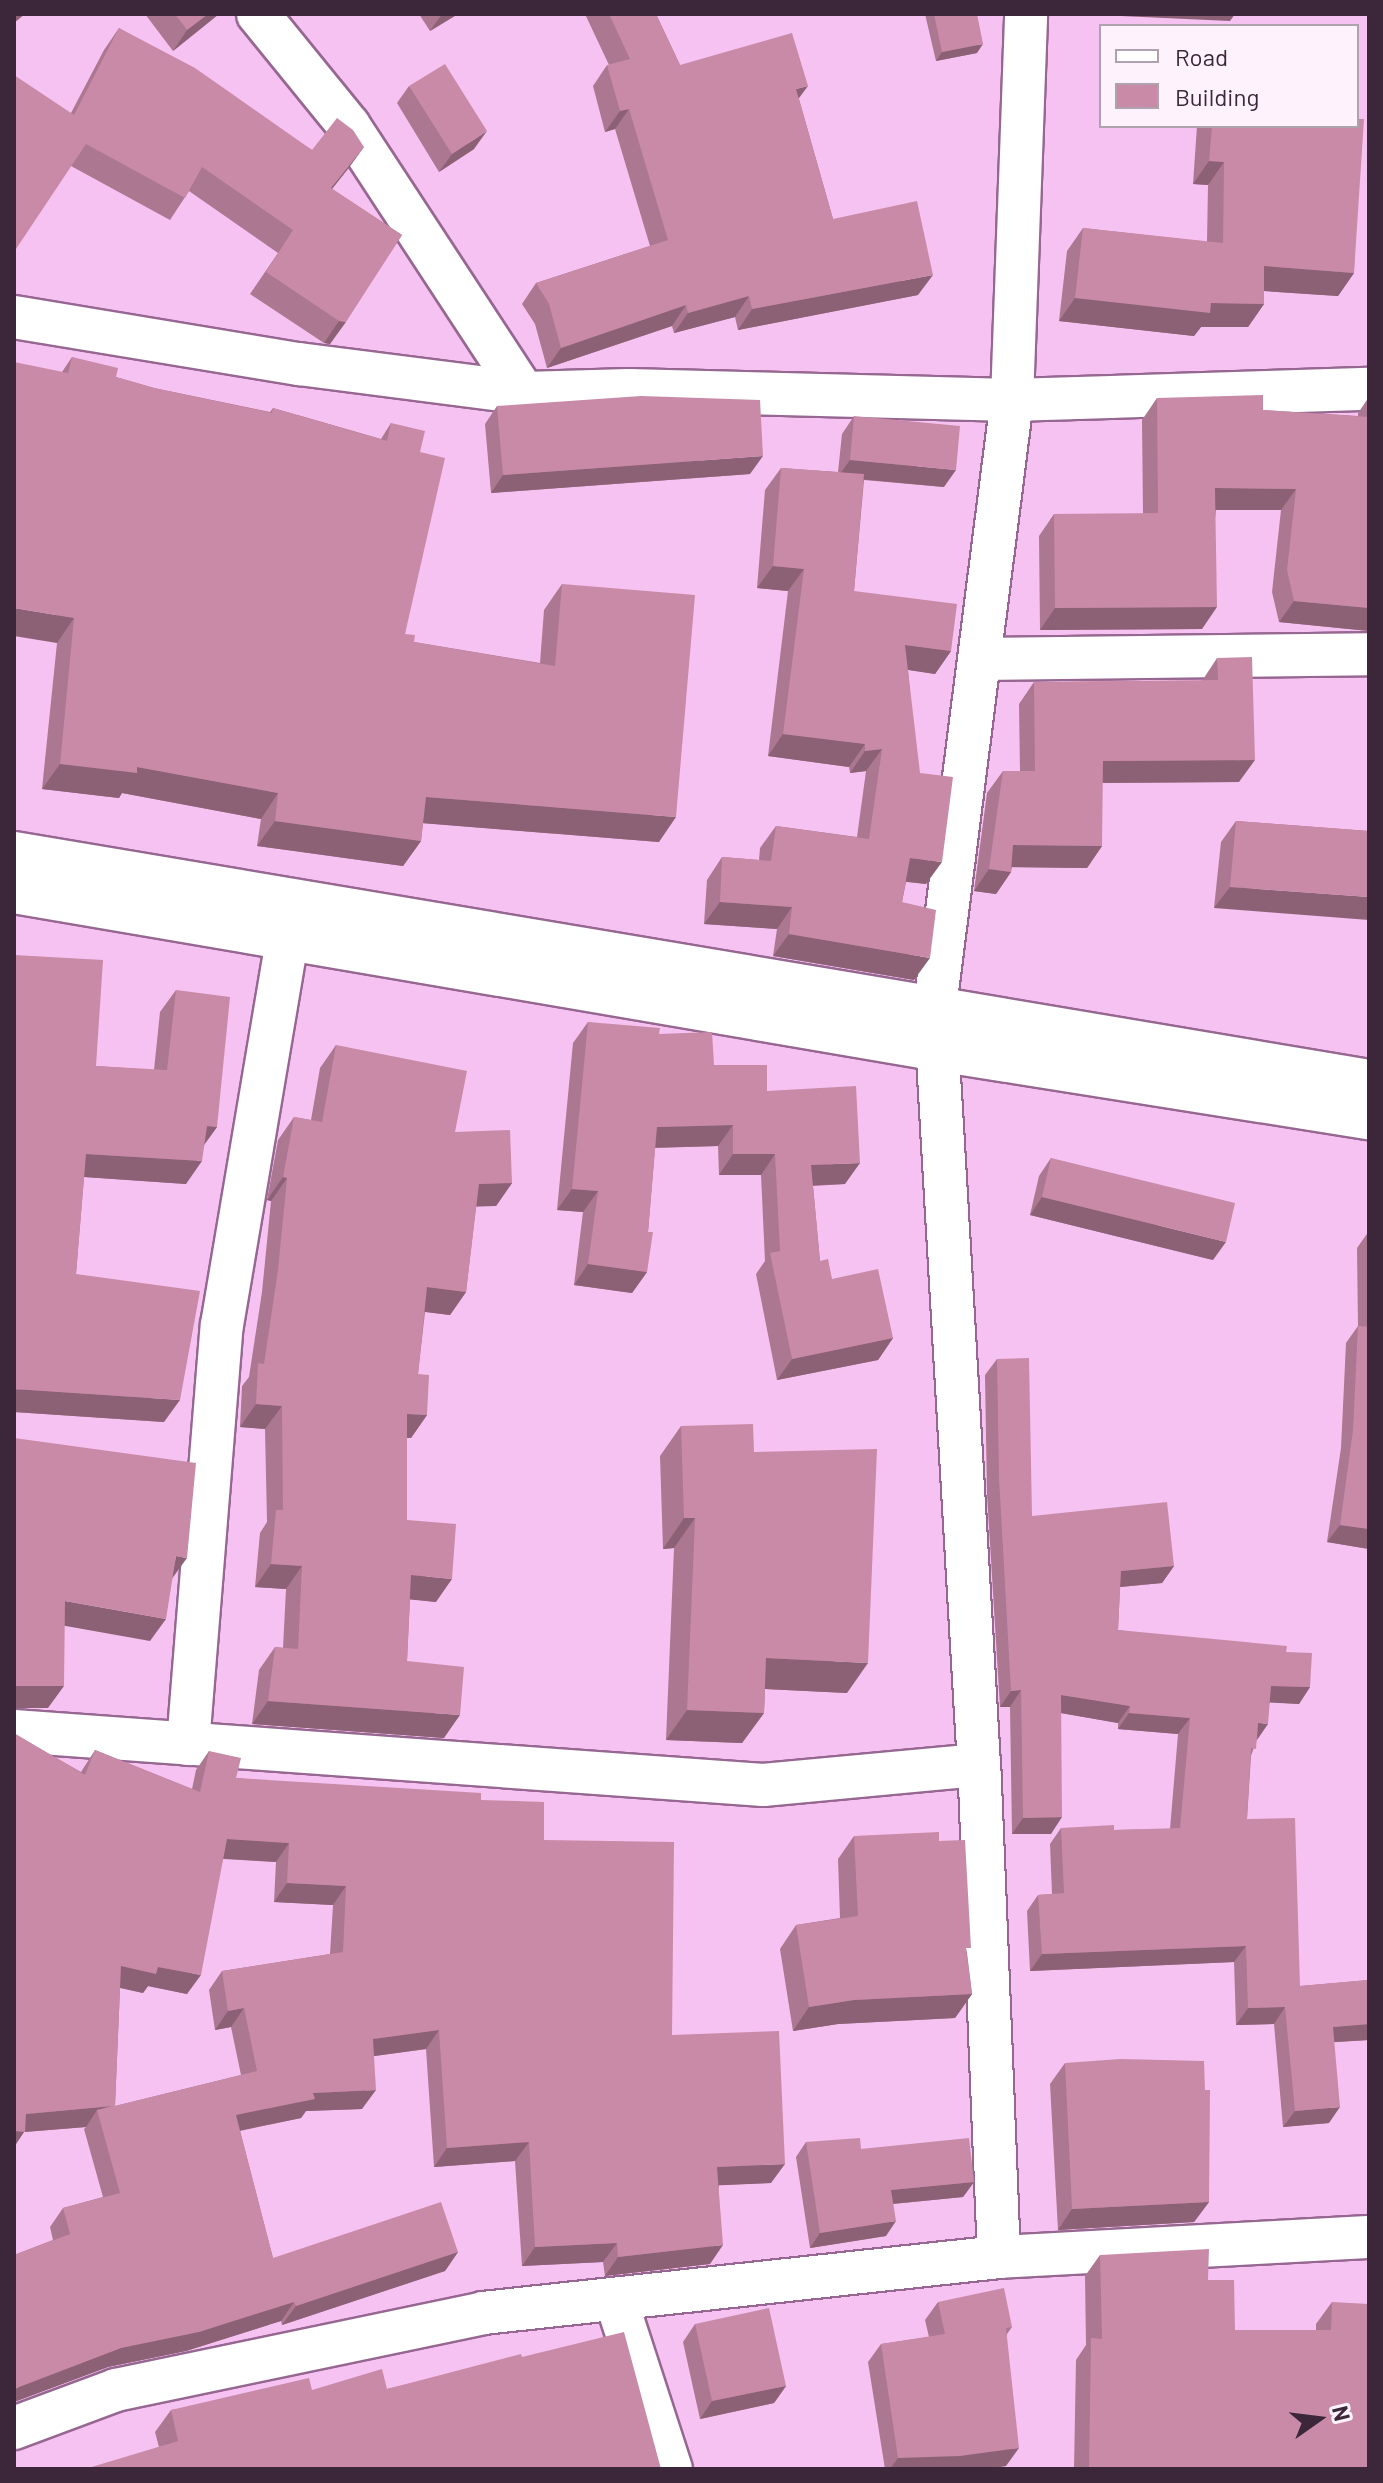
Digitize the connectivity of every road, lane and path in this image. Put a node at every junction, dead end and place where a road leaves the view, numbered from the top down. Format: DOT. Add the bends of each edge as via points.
graph roads {
  1 [pos="258,14"];
  2 [pos="1026,14"];
  3 [pos="14,317"];
  4 [pos="1369,389"];
  5 [pos="524,393"];
  6 [pos="1012,400"];
  7 [pos="1369,654"];
  8 [pos="981,659"];
  9 [pos="14,853"];
  10 [pos="14,892"];
  11 [pos="294,920"];
  12 [pos="935,1006"];
  13 [pos="938,1050"];
  14 [pos="1369,1081"];
  15 [pos="1369,1118"];
  16 [pos="14,1731"];
  17 [pos="188,1744"];
  18 [pos="979,1765"];
  19 [pos="1369,2237"];
  20 [pos="999,2257"];
  21 [pos="616,2300"];
  22 [pos="14,2428"];
  23 [pos="671,2469"];
  1 -- 5 [label="street" via="349,126"];
  2 -- 6 [label="street"];
  3 -- 5 [label="street" via="299,364"];
  4 -- 6 [label="street"];
  5 -- 6 [label="street" via="629,390"];
  6 -- 8 [label="street"];
  7 -- 8 [label="street"];
  8 -- 12 [label="street"];
  9 -- 11 [label="street"];
  10 -- 11 [label="street"];
  11 -- 12 [label="street"];
  11 -- 13 [label="street"];
  11 -- 17 [label="street" via="222,1325"];
  12 -- 13 [label="street"];
  12 -- 14 [label="street"];
  13 -- 15 [label="street"];
  13 -- 18 [label="street"];
  16 -- 17 [label="street"];
  17 -- 18 [label="street" via="763,1785"];
  18 -- 20 [label="street"];
  19 -- 20 [label="street"];
  20 -- 21 [label="street"];
  21 -- 22 [label="street" via="483,2313 221,2367 116,2390"];
  21 -- 23 [label="street"];
}
